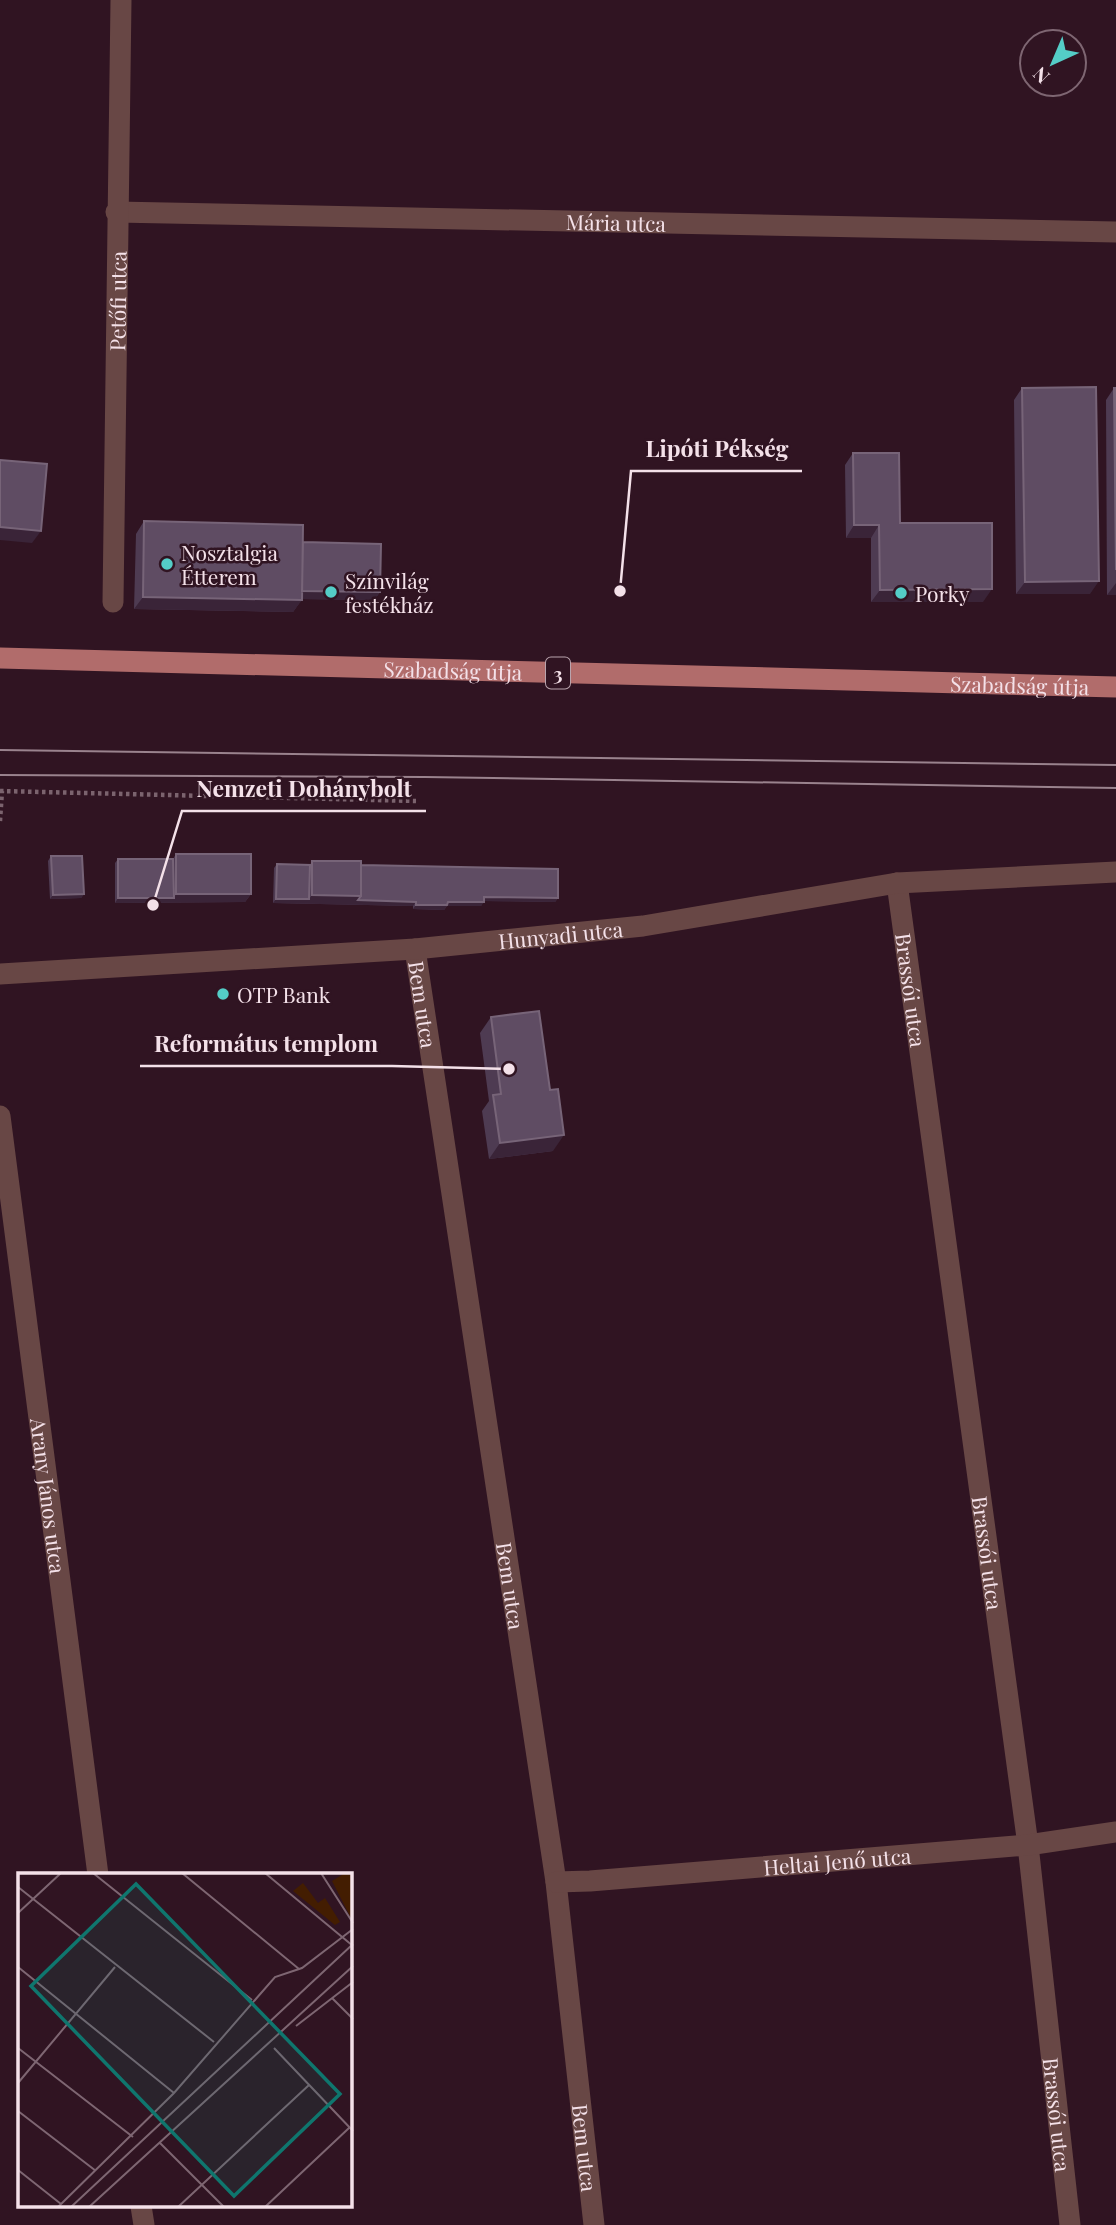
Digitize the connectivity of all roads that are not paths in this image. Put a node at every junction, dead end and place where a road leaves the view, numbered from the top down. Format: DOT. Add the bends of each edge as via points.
graph roads {
  1 [pos="121,0"];
  2 [pos="116,212"];
  3 [pos="1116,232"];
  4 [pos="113,603"];
  5 [pos="0,658"];
  6 [pos="1116,687"];
  7 [pos="1116,872"];
  8 [pos="897,883"];
  9 [pos="415,949"];
  10 [pos="0,974"];
  11 [pos="0,1116"];
  12 [pos="1116,1832"];
  13 [pos="1028,1844"];
  14 [pos="98,1873"];
  15 [pos="556,1882"];
  16 [pos="594,2225"];
  17 [pos="1070,2225"];
  1 -- 2 [label="street, Petőfi utca"];
  2 -- 3 [label="street, Mária utca"];
  2 -- 4 [label="street, Petőfi utca"];
  5 -- 6 [label="main road, Szabadság útja / 3"];
  7 -- 8 [label="street, Hunyadi utca"];
  8 -- 9 [label="street, Hunyadi utca" via="643,926"];
  8 -- 13 [label="street, Brassói utca"];
  9 -- 10 [label="street, Hunyadi utca"];
  9 -- 15 [label="street, Bem utca"];
  11 -- 14 [label="street, Arany János utca"];
  12 -- 13 [label="street, Heltai Jenő utca"];
  13 -- 15 [label="street, Heltai Jenő utca"];
  13 -- 17 [label="street, Brassói utca"];
  15 -- 16 [label="street, Bem utca"];
}
